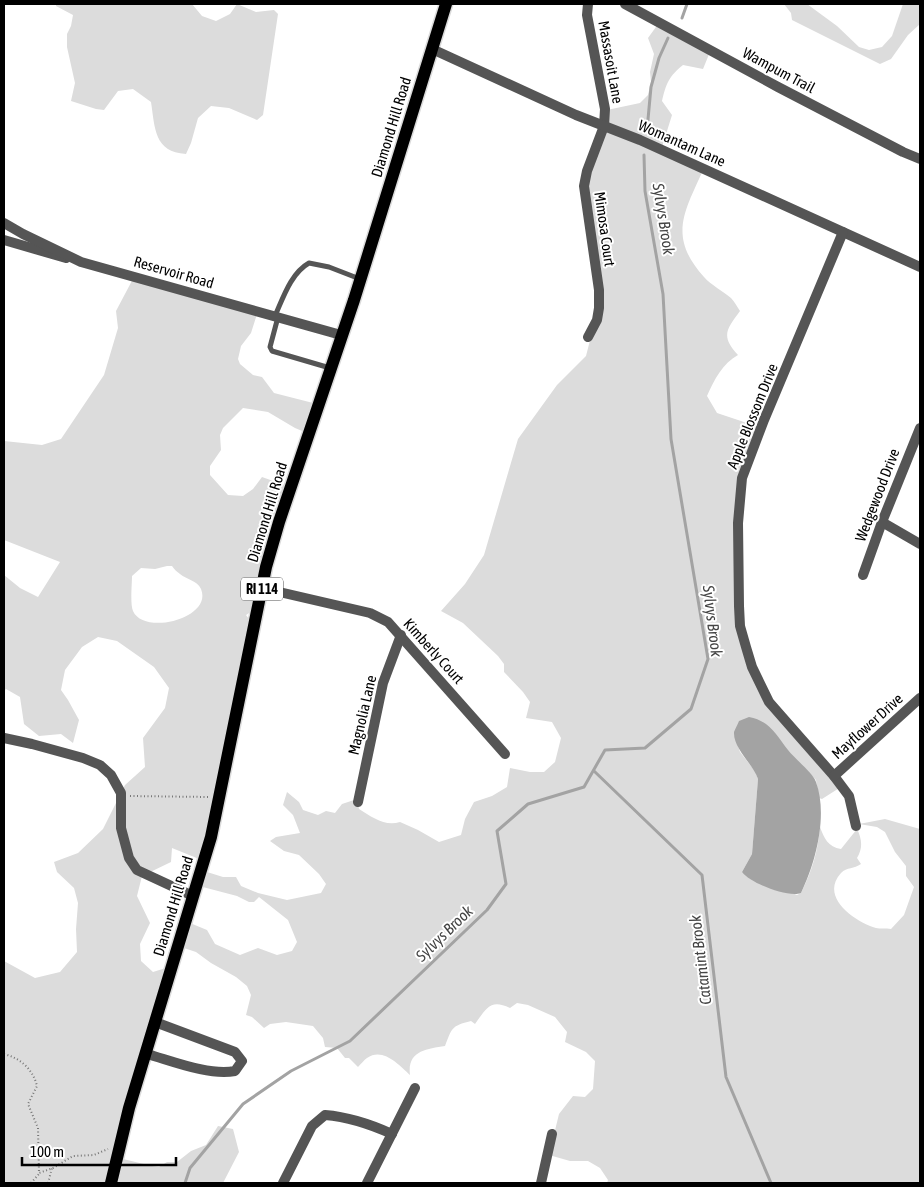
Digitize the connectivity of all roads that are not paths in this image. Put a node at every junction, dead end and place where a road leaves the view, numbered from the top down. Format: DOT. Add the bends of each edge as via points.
graph roads {
  1 [pos="446,4"];
  2 [pos="588,4"];
  3 [pos="625,4"];
  4 [pos="432,48"];
  5 [pos="604,126"];
  6 [pos="920,159"];
  7 [pos="4,223"];
  8 [pos="843,232"];
  9 [pos="4,240"];
  10 [pos="81,262"];
  11 [pos="920,267"];
  12 [pos="361,279"];
  13 [pos="276,317"];
  14 [pos="341,335"];
  15 [pos="588,337"];
  16 [pos="330,368"];
  17 [pos="920,428"];
  18 [pos="882,522"];
  19 [pos="920,544"];
  20 [pos="863,575"];
  21 [pos="262,588"];
  22 [pos="401,635"];
  23 [pos="920,698"];
  24 [pos="4,738"];
  25 [pos="505,754"];
  26 [pos="834,776"];
  27 [pos="358,802"];
  28 [pos="856,826"];
  29 [pos="193,896"];
  30 [pos="155,1022"];
  31 [pos="147,1054"];
  32 [pos="415,1088"];
  33 [pos="392,1134"];
  34 [pos="552,1134"];
  35 [pos="111,1183"];
  36 [pos="283,1183"];
  37 [pos="367,1183"];
  38 [pos="541,1183"];
  1 -- 4 [label="main road, Diamond Hill Road / RI 114"];
  2 -- 5 [label="street, Massasoit Lane" via="587,15 605,109"];
  3 -- 6 [label="street, Wampum Trail"];
  4 -- 5 [label="street, Womantam Lane"];
  4 -- 12 [label="main road, Diamond Hill Road / RI 114"];
  5 -- 8 [label="street, Womantam Lane"];
  5 -- 15 [label="street, Mimosa Court" via="584,186 599,308"];
  7 -- 10 [label="street, Reservoir Road"];
  8 -- 11 [label="street, Womantam Lane"];
  8 -- 26 [label="street, Apple Blossom Drive" via="742,478 738,523 740,626 752,667 769,702"];
  9 -- 10 [label="street"];
  10 -- 13 [label="street, Reservoir Road"];
  12 -- 13 [label="lane" via="329,266 309,263 300,268"];
  12 -- 14 [label="main road, Diamond Hill Road / RI 114"];
  13 -- 14 [label="street, Reservoir Road"];
  13 -- 16 [label="lane" via="272,351"];
  14 -- 16 [label="main road, Diamond Hill Road / RI 114"];
  16 -- 21 [label="main road, Diamond Hill Road / RI 114" via="279,522"];
  17 -- 18 [label="street, Wedgewood Drive"];
  18 -- 19 [label="street"];
  18 -- 20 [label="street, Wedgewood Drive"];
  21 -- 22 [label="street, Kimberly Court" via="370,613 388,622"];
  21 -- 29 [label="main road, Diamond Hill Road / RI 114" via="220,797"];
  22 -- 25 [label="street, Kimberly Court"];
  22 -- 27 [label="street, Magnolia Lane" via="383,683"];
  23 -- 26 [label="street, Mayflower Drive"];
  24 -- 29 [label="street" via="83,758 111,775 121,793 121,828 129,858 137,870"];
  26 -- 28 [label="street, Apple Blossom Drive" via="849,796"];
  29 -- 30 [label="main road, Diamond Hill Road / RI 114"];
  30 -- 31 [label="main road, Diamond Hill Road / RI 114"];
  30 -- 31 [label="street" via="235,1052 242,1061 236,1071 225,1073"];
  31 -- 35 [label="main road, Diamond Hill Road / RI 114" via="129,1108"];
  32 -- 33 [label="street"];
  33 -- 36 [label="street" via="368,1123 325,1115 312,1126"];
  33 -- 37 [label="street"];
  34 -- 38 [label="street"];
}
